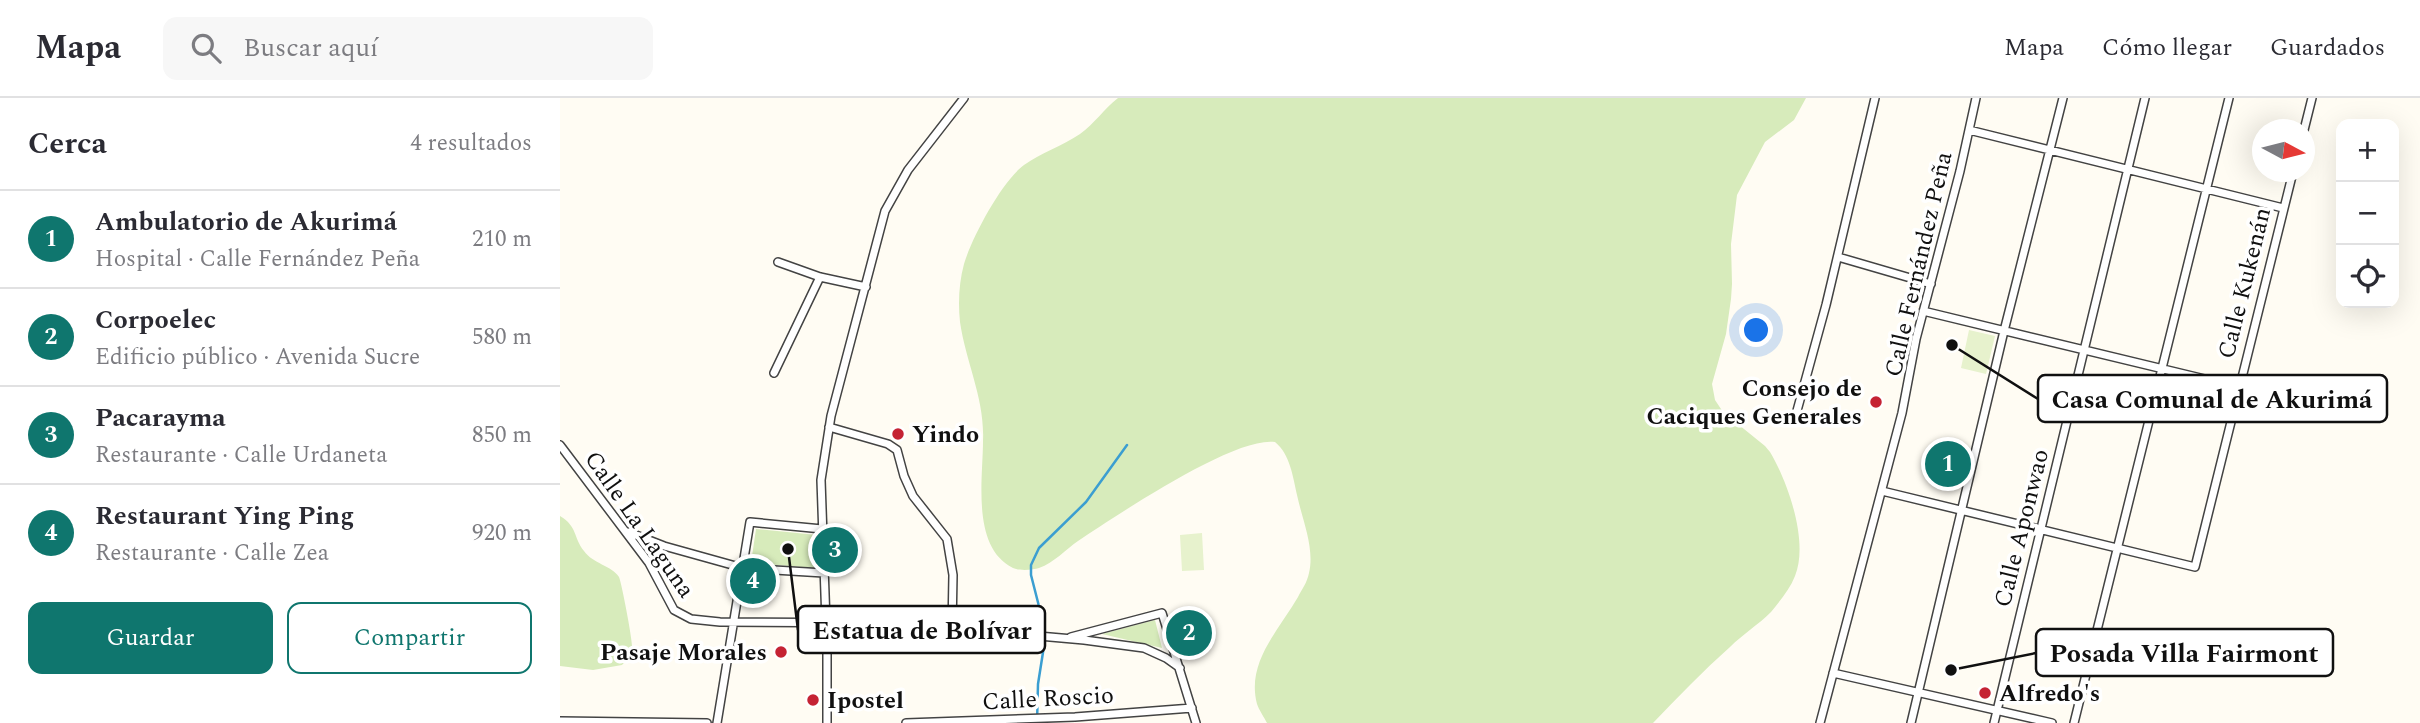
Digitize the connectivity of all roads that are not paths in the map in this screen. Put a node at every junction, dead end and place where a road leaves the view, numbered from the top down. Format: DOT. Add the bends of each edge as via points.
graph roads {
  1 [pos="964,98"];
  2 [pos="1875,98"];
  3 [pos="1976,98"];
  4 [pos="2063,98"];
  5 [pos="2145,98"];
  6 [pos="2229,98"];
  7 [pos="2312,98"];
  8 [pos="2307,119"];
  9 [pos="1969,130"];
  10 [pos="2049,151"];
  11 [pos="2126,170"];
  12 [pos="2290,182"];
  13 [pos="2206,190"];
  14 [pos="2283,208"];
  15 [pos="1838,257"];
  16 [pos="778,262"];
  17 [pos="820,277"];
  18 [pos="1931,284"];
  19 [pos="866,287"];
  20 [pos="1923,311"];
  21 [pos="2004,331"];
  22 [pos="2084,350"];
  23 [pos="2161,369"];
  24 [pos="774,373"];
  25 [pos="2238,387"];
  26 [pos="1795,418"];
  27 [pos="829,428"];
  28 [pos="560,445"];
  29 [pos="1882,491"];
  30 [pos="1960,510"];
  31 [pos="822,528"];
  32 [pos="2039,530"];
  33 [pos="626,531"];
  34 [pos="2117,548"];
  35 [pos="743,568"];
  36 [pos="824,573"];
  37 [pos="734,622"];
  38 [pos="826,622"];
  39 [pos="952,629"];
  40 [pos="1064,639"];
  41 [pos="1180,668"];
  42 [pos="1833,673"];
  43 [pos="1919,692"];
  44 [pos="1192,708"];
  45 [pos="1998,710"];
  46 [pos="1033,719"];
  47 [pos="560,721"];
  48 [pos="707,723"];
  49 [pos="717,723"];
  50 [pos="827,723"];
  51 [pos="906,723"];
  52 [pos="1196,723"];
  53 [pos="1820,723"];
  54 [pos="1911,723"];
  55 [pos="1994,723"];
  56 [pos="2052,723"];
  57 [pos="2074,723"];
  1 -- 19 [label="street" via="891,198"];
  2 -- 15 [label="street"];
  3 -- 9 [label="street, Calle Fernández Peña"];
  4 -- 10 [label="street"];
  5 -- 11 [label="street, Calle Aponwao"];
  6 -- 13 [label="street"];
  7 -- 8 [label="street"];
  9 -- 10 [label="street"];
  9 -- 18 [label="street, Calle Fernández Peña"];
  10 -- 11 [label="street"];
  10 -- 21 [label="street"];
  11 -- 13 [label="street"];
  11 -- 22 [label="street, Calle Aponwao"];
  12 -- 14 [label="street, Calle Kukenán"];
  13 -- 14 [label="street"];
  13 -- 23 [label="street"];
  14 -- 25 [label="street, Calle Kukenán"];
  15 -- 18 [label="street"];
  15 -- 26 [label="street"];
  16 -- 17 [label="street"];
  17 -- 19 [label="street"];
  17 -- 24 [label="street"];
  18 -- 20 [label="street, Calle Fernández Peña"];
  19 -- 27 [label="street"];
  20 -- 21 [label="street"];
  20 -- 29 [label="street, Calle Fernández Peña"];
  21 -- 22 [label="street"];
  21 -- 30 [label="street"];
  22 -- 23 [label="street"];
  22 -- 32 [label="street, Calle Aponwao"];
  23 -- 25 [label="street"];
  23 -- 34 [label="street"];
  25 -- 34 [label="street, Calle Kukenán" via="2195,567"];
  27 -- 31 [label="street" via="822,467"];
  27 -- 39 [label="street" via="888,443 897,450 914,496 947,539 953,575"];
  28 -- 33 [label="street, Calle La Laguna"];
  29 -- 30 [label="street"];
  29 -- 42 [label="street, Calle Fernández Peña"];
  30 -- 32 [label="street"];
  30 -- 43 [label="street"];
  31 -- 35 [label="street" via="750,522"];
  31 -- 36 [label="street"];
  32 -- 34 [label="street"];
  32 -- 45 [label="street, Calle Aponwao"];
  33 -- 35 [label="street"];
  33 -- 37 [label="street, Calle La Laguna" via="680,614 701,621"];
  34 -- 57 [label="street"];
  35 -- 36 [label="street"];
  35 -- 37 [label="street"];
  36 -- 38 [label="street"];
  37 -- 38 [label="street, Calle La Laguna"];
  37 -- 49 [label="street"];
  38 -- 39 [label="street, Calle La Laguna"];
  38 -- 50 [label="street"];
  39 -- 40 [label="street, Calle La Laguna"];
  40 -- 41 [label="street, Calle La Laguna" via="1144,648"];
  40 -- 41 [label="street" via="1162,613"];
  41 -- 44 [label="street"];
  42 -- 43 [label="street"];
  42 -- 53 [label="street, Calle Fernández Peña"];
  43 -- 45 [label="street"];
  43 -- 54 [label="street"];
  44 -- 46 [label="street, Calle Roscio"];
  44 -- 52 [label="street"];
  45 -- 55 [label="street, Calle Aponwao"];
  45 -- 56 [label="street"];
  46 -- 51 [label="street, Calle Roscio"];
  47 -- 48 [label="street"];
}
